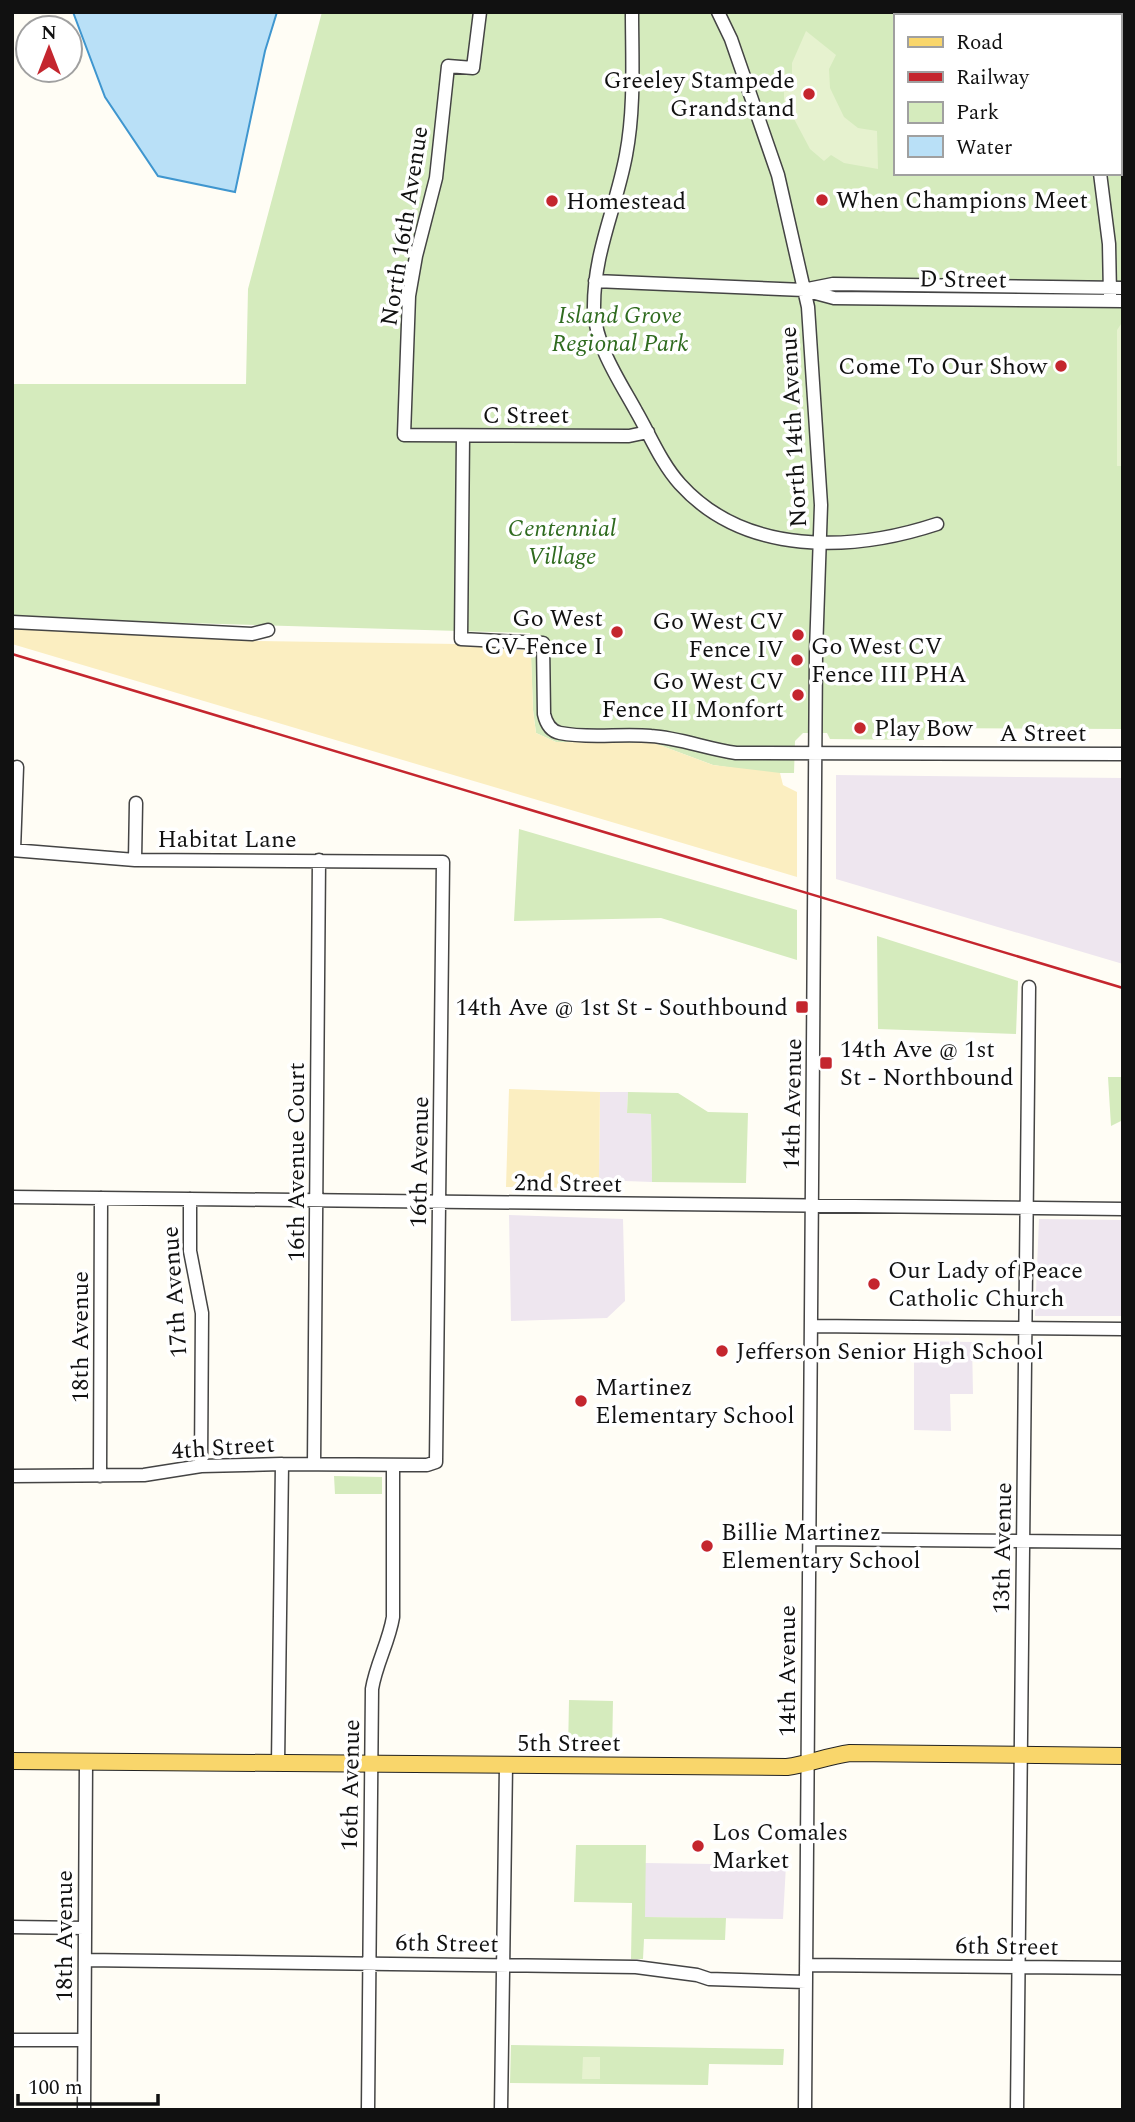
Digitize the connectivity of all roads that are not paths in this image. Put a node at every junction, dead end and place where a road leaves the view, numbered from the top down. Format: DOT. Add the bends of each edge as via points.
graph roads {
  1 [pos="480,12"];
  2 [pos="632,12"];
  3 [pos="718,12"];
  4 [pos="1100,175"];
  5 [pos="595,282"];
  6 [pos="804,290"];
  7 [pos="1115,292"];
  8 [pos="648,432"];
  9 [pos="404,435"];
  10 [pos="463,436"];
  11 [pos="937,524"];
  12 [pos="819,543"];
  13 [pos="12,622"];
  14 [pos="268,630"];
  15 [pos="816,753"];
  16 [pos="1123,754"];
  17 [pos="17,768"];
  18 [pos="135,803"];
  19 [pos="13,850"];
  20 [pos="135,860"];
  21 [pos="319,860"];
  22 [pos="443,862"];
  23 [pos="815,896"];
  24 [pos="1029,986"];
  25 [pos="12,1197"];
  26 [pos="101,1198"];
  27 [pos="190,1199"];
  28 [pos="317,1201"];
  29 [pos="440,1201"];
  30 [pos="813,1206"];
  31 [pos="1025,1208"];
  32 [pos="1123,1209"];
  33 [pos="811,1326"];
  34 [pos="1025,1328"];
  35 [pos="1123,1329"];
  36 [pos="436,1462"];
  37 [pos="282,1464"];
  38 [pos="314,1464"];
  39 [pos="393,1465"];
  40 [pos="201,1466"];
  41 [pos="12,1476"];
  42 [pos="100,1476"];
  43 [pos="809,1539"];
  44 [pos="1023,1541"];
  45 [pos="1123,1542"];
  46 [pos="1021,1755"];
  47 [pos="1123,1756"];
  48 [pos="12,1761"];
  49 [pos="86,1762"];
  50 [pos="278,1764"];
  51 [pos="807,1764"];
  52 [pos="371,1765"];
  53 [pos="506,1765"];
  54 [pos="12,1927"];
  55 [pos="85,1928"];
  56 [pos="85,1960"];
  57 [pos="368,1962"];
  58 [pos="502,1965"];
  59 [pos="806,1965"];
  60 [pos="1019,1968"];
  61 [pos="1123,1968"];
  62 [pos="806,1982"];
  63 [pos="12,2040"];
  64 [pos="84,2040"];
  65 [pos="84,2110"];
  66 [pos="368,2110"];
  67 [pos="501,2110"];
  68 [pos="804,2110"];
  69 [pos="1017,2110"];
  1 -- 9 [label="street, North 16th Avenue" via="473,68 449,66 436,178 409,296"];
  2 -- 5 [label="street" via="626,157"];
  3 -- 6 [label="street, North 14th Avenue" via="774,164"];
  4 -- 7 [label="street"];
  5 -- 6 [label="street, D Street"];
  5 -- 8 [label="street" via="594,311 601,346"];
  6 -- 7 [label="street, D Street" via="834,298"];
  6 -- 12 [label="street, North 14th Avenue" via="821,505"];
  8 -- 10 [label="street, C Street" via="629,436"];
  8 -- 12 [label="street" via="680,484 714,512 782,541"];
  9 -- 10 [label="street, C Street"];
  10 -- 15 [label="street, A Street" via="461,639 543,643 544,714 552,730 651,736 736,753"];
  11 -- 12 [label="street" via="878,540"];
  12 -- 15 [label="street, North 14th Avenue"];
  13 -- 14 [label="street" via="252,634"];
  15 -- 16 [label="street, A Street"];
  15 -- 23 [label="street, North 14th Avenue"];
  17 -- 19 [label="street"];
  18 -- 20 [label="street"];
  19 -- 20 [label="street, Habitat Lane"];
  20 -- 21 [label="street, Habitat Lane"];
  21 -- 22 [label="street, Habitat Lane"];
  21 -- 28 [label="street, 16th Avenue Court"];
  22 -- 29 [label="street, 16th Avenue"];
  23 -- 30 [label="street, 14th Avenue"];
  24 -- 31 [label="street, 13th Avenue"];
  25 -- 26 [label="street, 2nd Street"];
  26 -- 27 [label="street, 2nd Street"];
  26 -- 42 [label="street, 18th Avenue"];
  27 -- 28 [label="street, 2nd Street"];
  27 -- 40 [label="street, 17th Avenue" via="190,1251 202,1313"];
  28 -- 29 [label="street, 2nd Street"];
  28 -- 38 [label="street, 16th Avenue Court"];
  29 -- 30 [label="street, 2nd Street"];
  29 -- 36 [label="street, 16th Avenue"];
  30 -- 31 [label="street, 2nd Street"];
  30 -- 33 [label="street, 14th Avenue"];
  31 -- 32 [label="street, 2nd Street"];
  31 -- 34 [label="street, 13th Avenue"];
  33 -- 34 [label="street"];
  33 -- 43 [label="street, 14th Avenue"];
  34 -- 35 [label="street"];
  34 -- 44 [label="street, 13th Avenue"];
  36 -- 39 [label="street, 4th Street"];
  37 -- 38 [label="street, 4th Street"];
  37 -- 40 [label="street, 4th Street"];
  37 -- 50 [label="street"];
  38 -- 39 [label="street, 4th Street"];
  39 -- 52 [label="street, 16th Avenue" via="393,1617 374,1674"];
  40 -- 42 [label="street, 4th Street"];
  41 -- 42 [label="street, 4th Street"];
  43 -- 44 [label="street"];
  43 -- 51 [label="street, 14th Avenue"];
  44 -- 45 [label="street"];
  44 -- 46 [label="street, 13th Avenue"];
  46 -- 47 [label="main road, 5th Street"];
  46 -- 51 [label="main road, 5th Street" via="850,1754"];
  46 -- 60 [label="street, 13th Avenue"];
  48 -- 49 [label="main road, 5th Street"];
  49 -- 50 [label="main road, 5th Street"];
  49 -- 55 [label="street, 18th Avenue"];
  50 -- 52 [label="main road, 5th Street"];
  51 -- 53 [label="main road, 5th Street" via="787,1768"];
  51 -- 59 [label="street, 14th Avenue"];
  52 -- 53 [label="main road, 5th Street"];
  52 -- 57 [label="street, 16th Avenue"];
  53 -- 58 [label="street"];
  54 -- 55 [label="street"];
  55 -- 56 [label="street, 18th Avenue"];
  56 -- 57 [label="street, 6th Street"];
  56 -- 64 [label="street, 18th Avenue"];
  57 -- 58 [label="street, 6th Street"];
  57 -- 66 [label="street, 16th Avenue"];
  58 -- 62 [label="street, 6th Street" via="636,1968 709,1979"];
  58 -- 67 [label="street"];
  59 -- 60 [label="street, 6th Street"];
  59 -- 62 [label="street, 14th Avenue"];
  60 -- 61 [label="street, 6th Street"];
  60 -- 69 [label="street, 13th Avenue"];
  62 -- 68 [label="street, 14th Avenue"];
  63 -- 64 [label="street"];
  64 -- 65 [label="street, 18th Avenue"];
}
